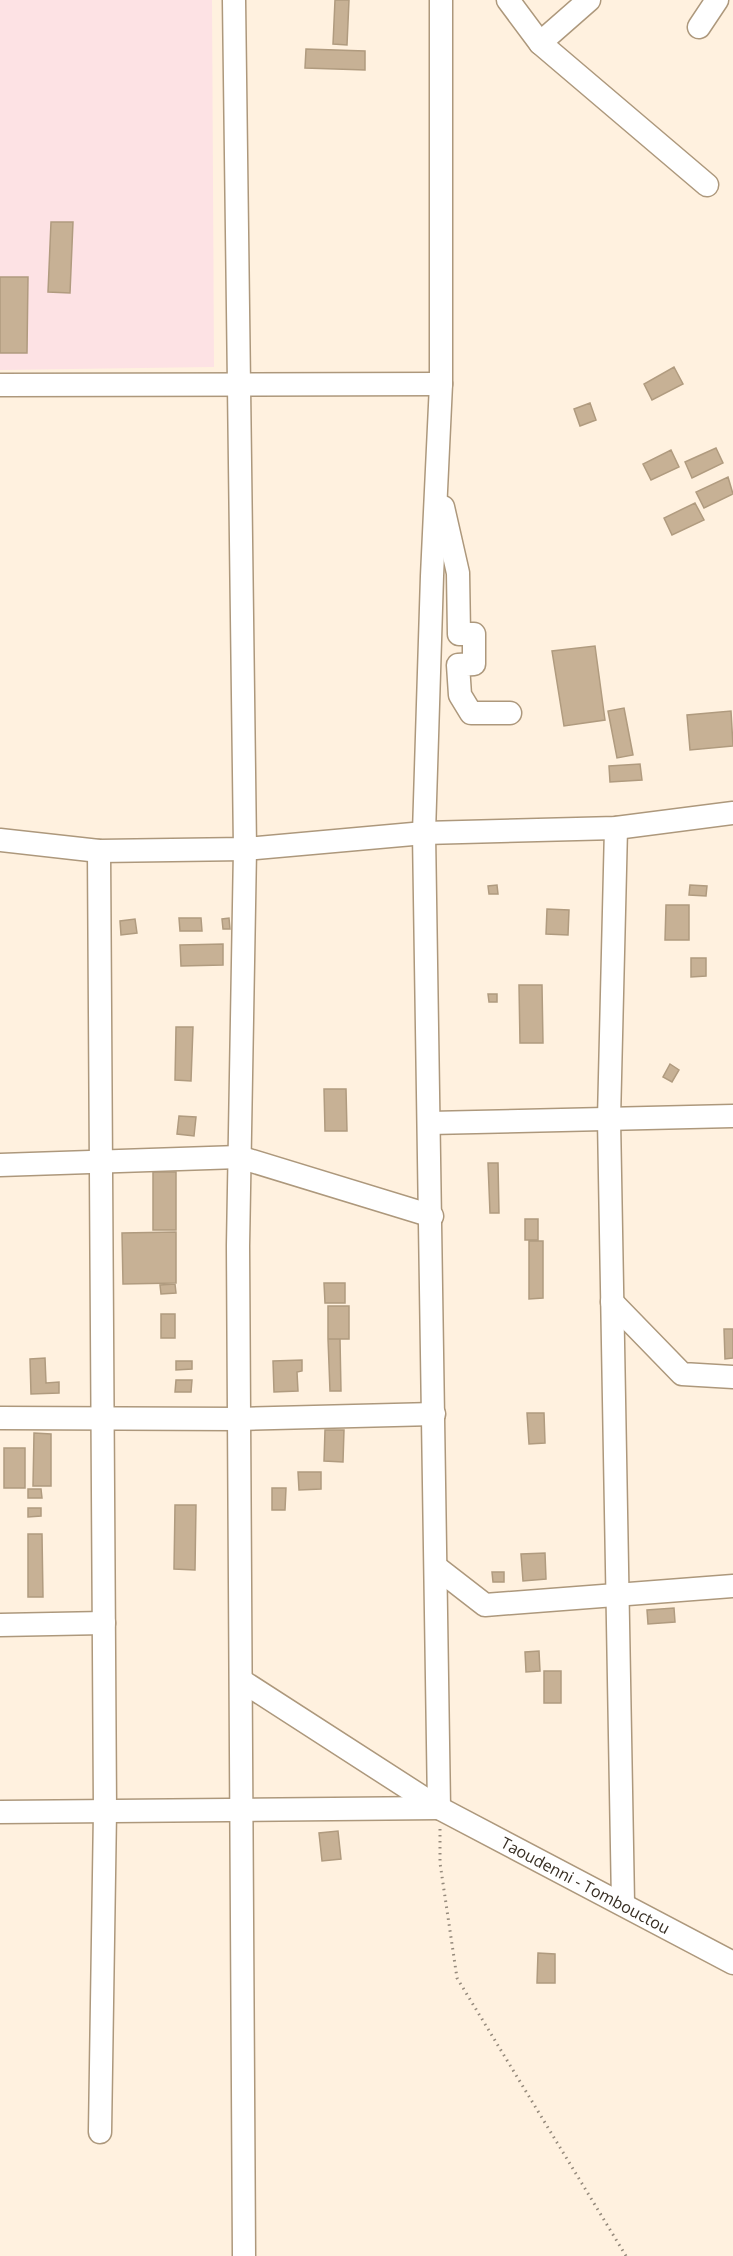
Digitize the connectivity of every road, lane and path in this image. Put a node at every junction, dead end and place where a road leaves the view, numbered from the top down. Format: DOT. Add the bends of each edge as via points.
graph roads {
  1 [pos="234,0"];
  2 [pos="441,0"];
  3 [pos="507,0"];
  4 [pos="589,0"];
  5 [pos="717,0"];
  6 [pos="699,27"];
  7 [pos="540,43"];
  8 [pos="707,186"];
  9 [pos="441,384"];
  10 [pos="0,385"];
  11 [pos="239,385"];
  12 [pos="437,482"];
  13 [pos="510,713"];
  14 [pos="733,813"];
  15 [pos="616,828"];
  16 [pos="424,833"];
  17 [pos="0,840"];
  18 [pos="245,849"];
  19 [pos="99,851"];
  20 [pos="733,1116"];
  21 [pos="609,1119"];
  22 [pos="430,1123"];
  23 [pos="239,1157"];
  24 [pos="101,1162"];
  25 [pos="0,1165"];
  26 [pos="432,1216"];
  27 [pos="612,1302"];
  28 [pos="733,1377"];
  29 [pos="434,1414"];
  30 [pos="0,1418"];
  31 [pos="103,1419"];
  32 [pos="239,1419"];
  33 [pos="436,1567"];
  34 [pos="733,1586"];
  35 [pos="617,1596"];
  36 [pos="104,1623"];
  37 [pos="0,1625"];
  38 [pos="242,1681"];
  39 [pos="439,1808"];
  40 [pos="243,1809"];
  41 [pos="105,1811"];
  42 [pos="0,1812"];
  43 [pos="622,1903"];
  44 [pos="733,1962"];
  45 [pos="100,2132"];
  46 [pos="244,2256"];
  47 [pos="626,2256"];
  1 -- 11 [label="street"];
  2 -- 9 [label="street"];
  3 -- 7 [label="street"];
  4 -- 7 [label="street"];
  5 -- 6 [label="street"];
  7 -- 8 [label="street"];
  9 -- 11 [label="street"];
  9 -- 12 [label="street"];
  10 -- 11 [label="street"];
  11 -- 18 [label="street"];
  12 -- 13 [label="street" via="458,573 459,634 474,634 474,664 458,665 460,695 471,713"];
  12 -- 16 [label="street"];
  14 -- 15 [label="street"];
  15 -- 16 [label="street"];
  15 -- 21 [label="street"];
  16 -- 18 [label="street"];
  16 -- 22 [label="street"];
  17 -- 19 [label="street"];
  18 -- 19 [label="street"];
  18 -- 23 [label="street"];
  19 -- 24 [label="street"];
  20 -- 21 [label="street"];
  21 -- 22 [label="street"];
  21 -- 27 [label="street"];
  22 -- 26 [label="street"];
  23 -- 24 [label="street"];
  23 -- 26 [label="street"];
  23 -- 32 [label="street"];
  24 -- 25 [label="street"];
  24 -- 31 [label="street"];
  26 -- 29 [label="street"];
  27 -- 28 [label="street" via="682,1374"];
  27 -- 35 [label="street"];
  29 -- 32 [label="street"];
  29 -- 33 [label="street"];
  30 -- 31 [label="street"];
  31 -- 32 [label="street"];
  31 -- 36 [label="street"];
  32 -- 38 [label="street"];
  33 -- 35 [label="street" via="485,1605"];
  33 -- 39 [label="street"];
  34 -- 35 [label="street"];
  35 -- 43 [label="street"];
  36 -- 37 [label="street"];
  36 -- 41 [label="street"];
  38 -- 39 [label="street, Taoudenni - Tombouctou"];
  38 -- 40 [label="street"];
  39 -- 40 [label="street"];
  39 -- 43 [label="street, Taoudenni - Tombouctou"];
  39 -- 47 [label="path" via="440,1863 457,1978"];
  40 -- 41 [label="street"];
  40 -- 46 [label="street"];
  41 -- 42 [label="street"];
  41 -- 45 [label="street"];
  43 -- 44 [label="street, Taoudenni - Tombouctou"];
}
